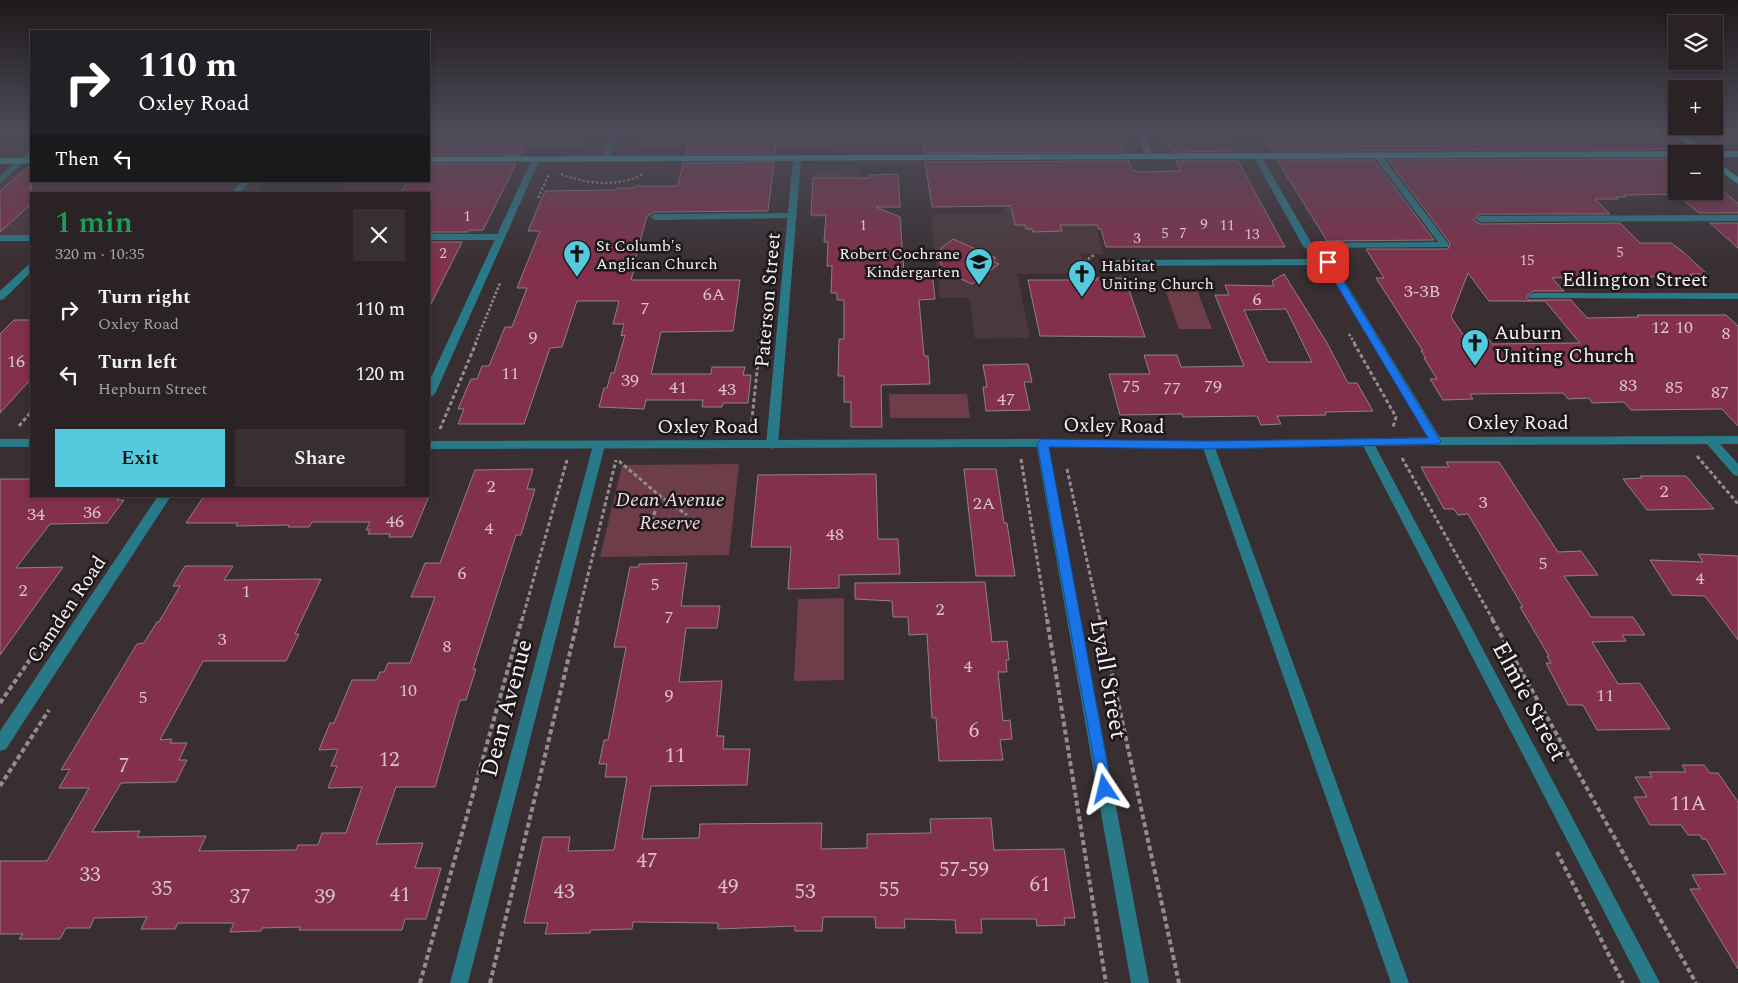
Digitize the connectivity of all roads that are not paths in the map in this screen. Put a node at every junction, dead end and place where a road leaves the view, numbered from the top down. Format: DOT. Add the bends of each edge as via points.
graph roads {
  1 [pos="527,179"];
  2 [pos="795,179"];
  3 [pos="1270,179"];
  4 [pos="1395,179"];
  5 [pos="245,182"];
  6 [pos="237,192"];
  7 [pos="792,216"];
  8 [pos="655,217"];
  9 [pos="1738,218"];
  10 [pos="1480,219"];
  11 [pos="430,237"];
  12 [pos="501,237"];
  13 [pos="0,238"];
  14 [pos="30,238"];
  15 [pos="1308,246"];
  16 [pos="1105,259"];
  17 [pos="1328,262"];
  18 [pos="30,268"];
  19 [pos="1532,296"];
  20 [pos="1738,296"];
  21 [pos="0,297"];
  22 [pos="430,392"];
  23 [pos="29,440"];
  24 [pos="1710,440"];
  25 [pos="1738,440"];
  26 [pos="1436,441"];
  27 [pos="1367,442"];
  28 [pos="0,443"];
  29 [pos="1042,443"];
  30 [pos="430,445"];
  31 [pos="599,445"];
  32 [pos="772,445"];
  33 [pos="1208,445"];
  34 [pos="1738,472"];
  35 [pos="164,497"];
  36 [pos="0,744"];
  37 [pos="460,983"];
  38 [pos="1140,983"];
  39 [pos="1400,983"];
  40 [pos="1650,983"];
  1 -- 12 [label="street"];
  2 -- 7 [label="street, Paterson Street"];
  3 -- 15 [label="street"];
  4 -- 15 [label="street" via="1445,245"];
  5 -- 6 [label="street"];
  7 -- 8 [label="street"];
  7 -- 32 [label="street, Paterson Street"];
  9 -- 10 [label="street"];
  11 -- 12 [label="street"];
  12 -- 22 [label="street"];
  13 -- 14 [label="street"];
  15 -- 17 [label="street"];
  16 -- 17 [label="street"];
  17 -- 26 [label="street"];
  18 -- 21 [label="street"];
  19 -- 20 [label="street, Edlington Street"];
  23 -- 28 [label="street"];
  24 -- 25 [label="street, Oxley Road"];
  24 -- 26 [label="street, Oxley Road"];
  24 -- 34 [label="street"];
  26 -- 27 [label="street, Oxley Road"];
  27 -- 33 [label="street, Oxley Road"];
  27 -- 40 [label="street, Elmie Street"];
  29 -- 32 [label="street, Oxley Road"];
  29 -- 33 [label="street, Oxley Road"];
  29 -- 38 [label="street, Lyall Street"];
  30 -- 31 [label="street, Oxley Road"];
  31 -- 32 [label="street, Oxley Road"];
  31 -- 37 [label="street, Dean Avenue"];
  33 -- 39 [label="street"];
  35 -- 36 [label="street, Camden Road"];
}
